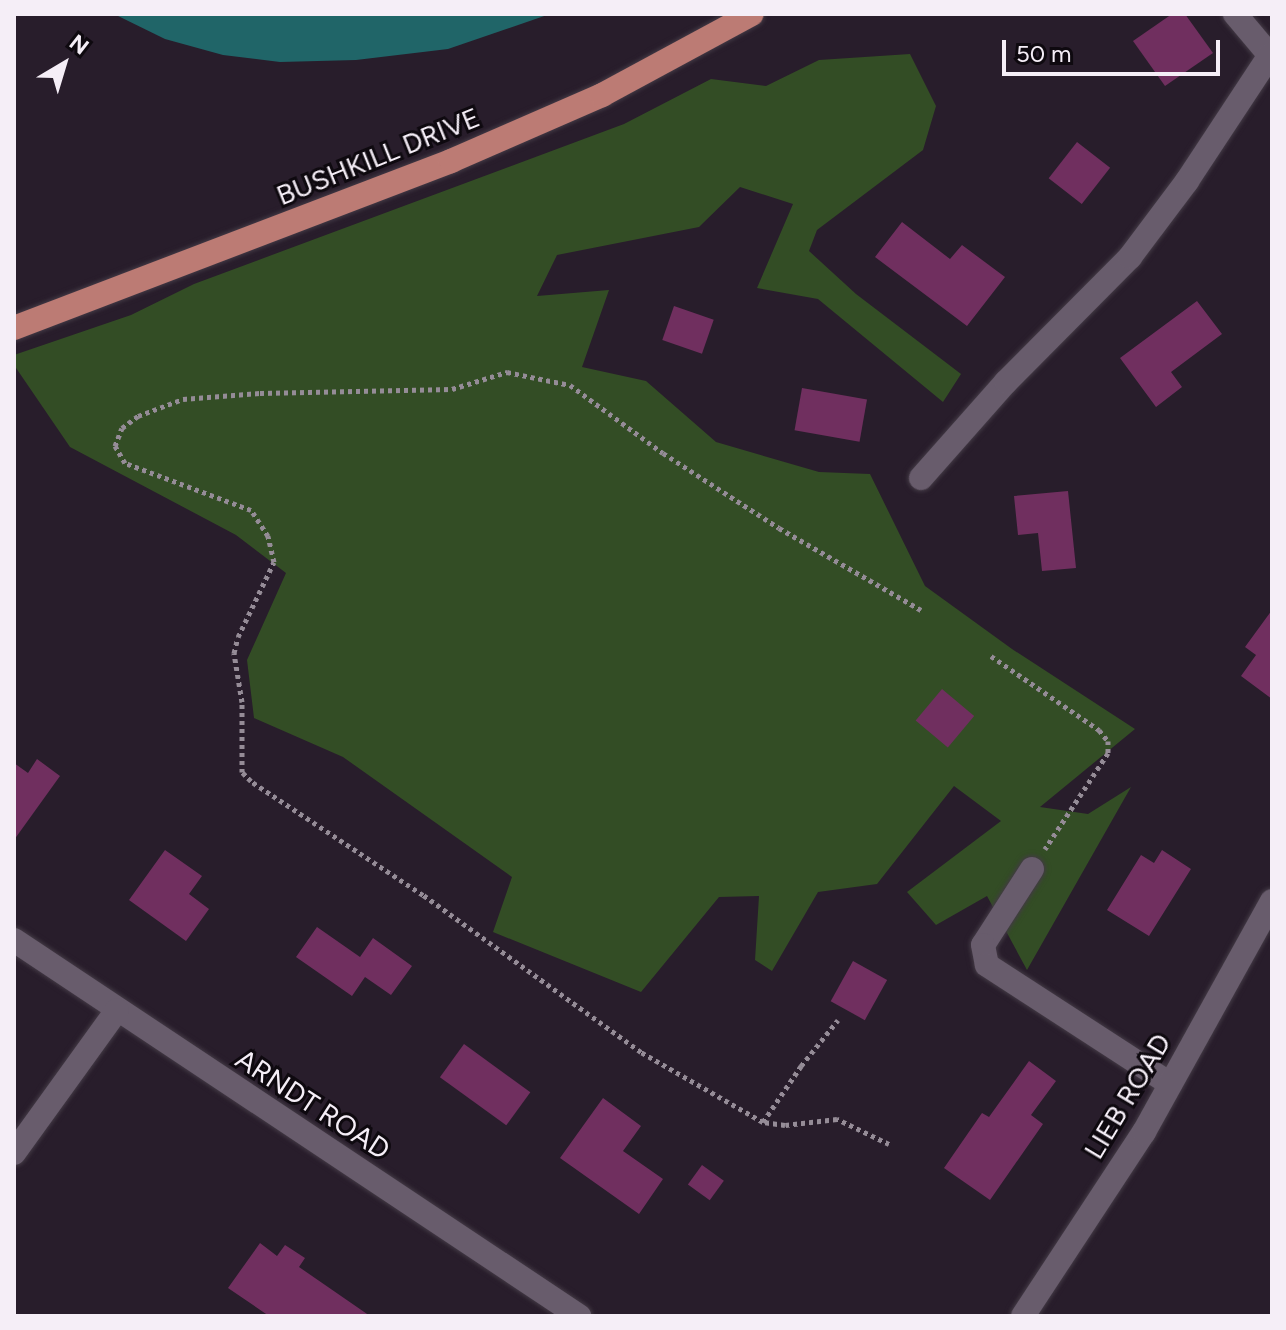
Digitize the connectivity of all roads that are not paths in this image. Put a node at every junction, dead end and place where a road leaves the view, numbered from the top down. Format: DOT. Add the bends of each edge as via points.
graph roads {
  1 [pos="752,14"];
  2 [pos="1235,14"];
  3 [pos="1271,56"];
  4 [pos="14,328"];
  5 [pos="921,478"];
  6 [pos="1032,869"];
  7 [pos="1272,901"];
  8 [pos="14,940"];
  9 [pos="117,1010"];
  10 [pos="1170,1084"];
  11 [pos="14,1153"];
  12 [pos="579,1316"];
  13 [pos="1023,1316"];
  1 -- 4 [label="main road, BUSHKILL DRIVE" via="602,95 451,161"];
  2 -- 3 [label="street"];
  3 -- 5 [label="street" via="1130,257 1006,382"];
  6 -- 10 [label="street" via="983,945 987,965"];
  7 -- 10 [label="street, LIEB ROAD"];
  8 -- 9 [label="street, ARNDT ROAD"];
  9 -- 11 [label="street"];
  9 -- 12 [label="street, ARNDT ROAD"];
  10 -- 13 [label="street, LIEB ROAD"];
}
